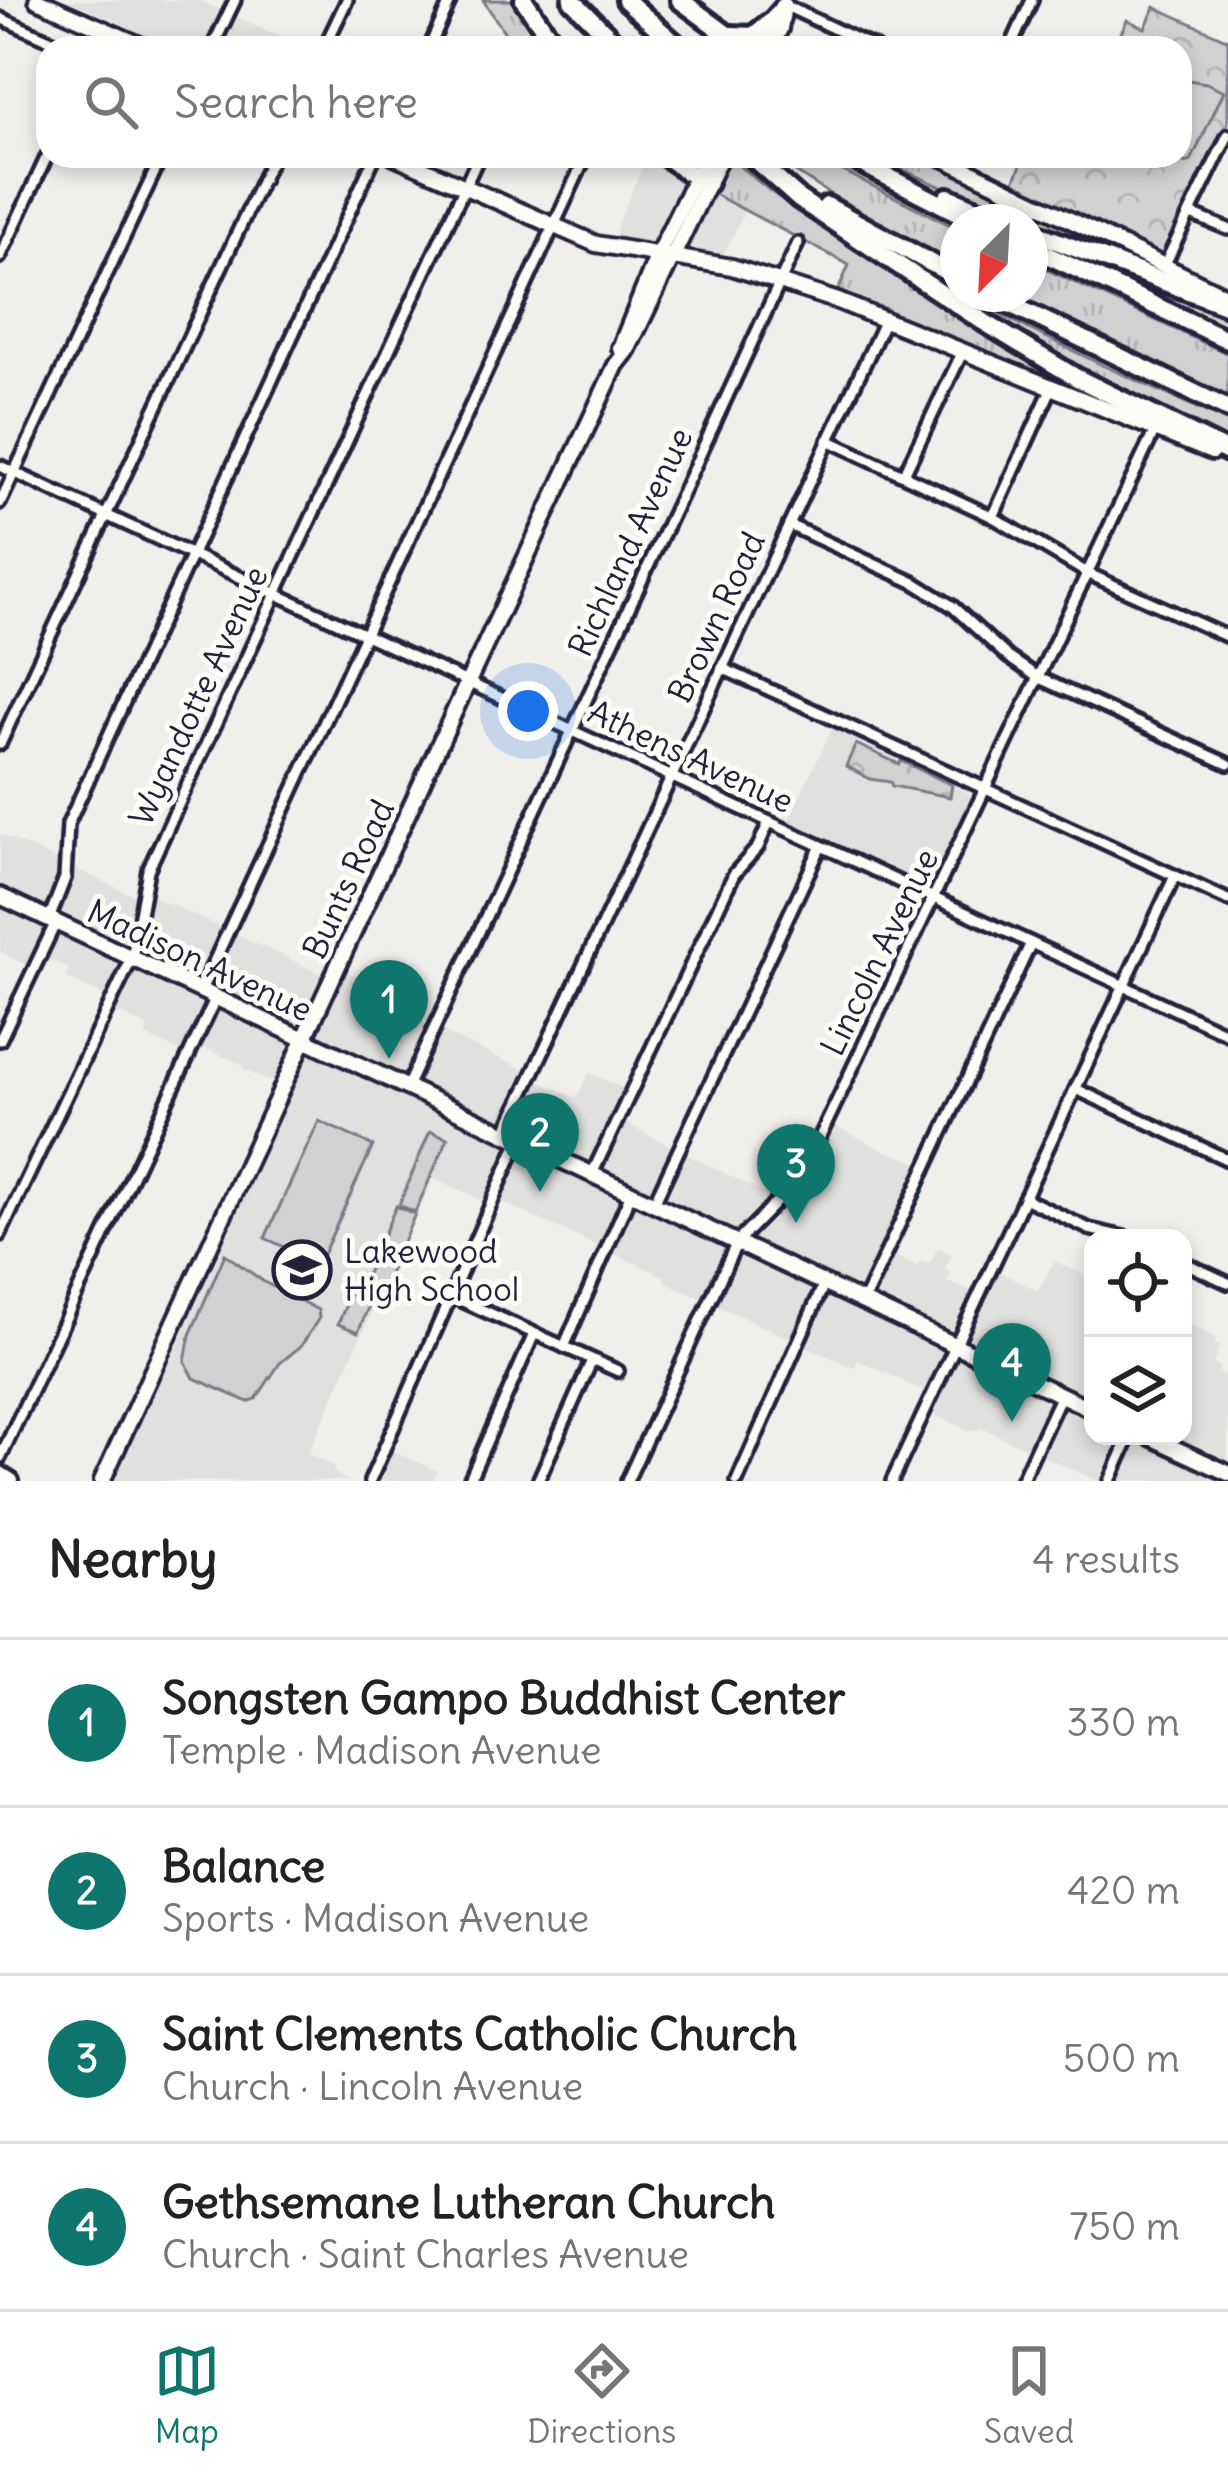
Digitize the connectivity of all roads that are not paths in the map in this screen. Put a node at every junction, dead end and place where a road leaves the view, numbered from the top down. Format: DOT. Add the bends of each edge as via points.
graph roads {
  1 [pos="38,0"];
  2 [pos="235,0"];
  3 [pos="347,0"];
  4 [pos="451,0"];
  5 [pos="524,0"];
  6 [pos="572,0"];
  7 [pos="626,0"];
  8 [pos="680,0"];
  9 [pos="785,2"];
  10 [pos="1028,2"];
  11 [pos="0,18"];
  12 [pos="769,24"];
  13 [pos="103,29"];
  14 [pos="724,33"];
  15 [pos="41,36"];
  16 [pos="100,36"];
  17 [pos="119,36"];
  18 [pos="218,36"];
  19 [pos="330,36"];
  20 [pos="434,36"];
  21 [pos="548,36"];
  22 [pos="608,36"];
  23 [pos="666,36"];
  24 [pos="728,36"];
  25 [pos="740,36"];
  26 [pos="749,36"];
  27 [pos="764,36"];
  28 [pos="776,36"];
  29 [pos="852,36"];
  30 [pos="1015,36"];
  31 [pos="1228,135"];
  32 [pos="41,168"];
  33 [pos="156,168"];
  34 [pos="267,168"];
  35 [pos="369,168"];
  36 [pos="423,168"];
  37 [pos="473,168"];
  38 [pos="581,168"];
  39 [pos="684,168"];
  40 [pos="704,168"];
  41 [pos="712,168"];
  42 [pos="765,168"];
  43 [pos="770,168"];
  44 [pos="870,168"];
  45 [pos="974,168"];
  46 [pos="702,180"];
  47 [pos="895,181"];
  48 [pos="465,185"];
  49 [pos="940,204"];
  50 [pos="965,204"];
  51 [pos="1191,214"];
  52 [pos="555,226"];
  53 [pos="1228,229"];
  54 [pos="1048,237"];
  55 [pos="798,243"];
  56 [pos="665,255"];
  57 [pos="1048,255"];
  58 [pos="0,257"];
  59 [pos="1164,266"];
  60 [pos="940,269"];
  61 [pos="781,280"];
  62 [pos="1228,301"];
  63 [pos="1026,312"];
  64 [pos="885,320"];
  65 [pos="1228,340"];
  66 [pos="963,350"];
  67 [pos="1052,387"];
  68 [pos="1228,409"];
  69 [pos="1156,430"];
  70 [pos="829,440"];
  71 [pos="1228,455"];
  72 [pos="0,466"];
  73 [pos="14,472"];
  74 [pos="904,474"];
  75 [pos="0,503"];
  76 [pos="106,515"];
  77 [pos="993,518"];
  78 [pos="789,525"];
  79 [pos="191,555"];
  80 [pos="1088,574"];
  81 [pos="275,593"];
  82 [pos="364,634"];
  83 [pos="1228,637"];
  84 [pos="722,668"];
  85 [pos="1040,678"];
  86 [pos="467,682"];
  87 [pos="572,731"];
  88 [pos="0,744"];
  89 [pos="1228,764"];
  90 [pos="671,777"];
  91 [pos="986,789"];
  92 [pos="769,822"];
  93 [pos="821,846"];
  94 [pos="1175,876"];
  95 [pos="0,896"];
  96 [pos="934,898"];
  97 [pos="1228,900"];
  98 [pos="52,920"];
  99 [pos="1031,943"];
  100 [pos="132,958"];
  101 [pos="1124,986"];
  102 [pos="208,994"];
  103 [pos="1228,1034"];
  104 [pos="304,1039"];
  105 [pos="0,1040"];
  106 [pos="407,1087"];
  107 [pos="1076,1088"];
  108 [pos="512,1137"];
  109 [pos="1228,1160"];
  110 [pos="592,1174"];
  111 [pos="631,1192"];
  112 [pos="1024,1198"];
  113 [pos="654,1203"];
  114 [pos="1089,1229"];
  115 [pos="0,1235"];
  116 [pos="736,1242"];
  117 [pos="1192,1266"];
  118 [pos="824,1283"];
  119 [pos="1228,1283"];
  120 [pos="449,1295"];
  121 [pos="863,1302"];
  122 [pos="534,1334"];
  123 [pos="956,1346"];
  124 [pos="564,1347"];
  125 [pos="592,1360"];
  126 [pos="618,1371"];
  127 [pos="1061,1395"];
  128 [pos="1084,1406"];
  129 [pos="1126,1445"];
  130 [pos="1165,1445"];
  131 [pos="0,1458"];
  132 [pos="0,1474"];
  133 [pos="1228,1478"];
  134 [pos="10,1481"];
  135 [pos="102,1481"];
  136 [pos="370,1481"];
  137 [pos="469,1481"];
  138 [pos="538,1481"];
  139 [pos="627,1481"];
  140 [pos="737,1481"];
  141 [pos="892,1481"];
  142 [pos="1021,1481"];
  143 [pos="1110,1481"];
  1 -- 13 [label="main road"];
  2 -- 18 [label="street"];
  3 -- 19 [label="street"];
  4 -- 20 [label="street"];
  5 -- 21 [label="highway"];
  6 -- 22 [label="highway"];
  7 -- 23 [label="highway"];
  8 -- 14 [label="highway"];
  9 -- 12 [label="main road"];
  9 -- 28 [label="main road"];
  9 -- 29 [label="street"];
  10 -- 30 [label="street"];
  11 -- 15 [label="street"];
  12 -- 26 [label="highway"];
  12 -- 27 [label="main road"];
  13 -- 16 [label="street"];
  13 -- 17 [label="main road"];
  14 -- 24 [label="highway"];
  14 -- 25 [label="highway"];
  31 -- 51 [label="street"];
  32 -- 58 [label="street"];
  33 -- 73 [label="street"];
  34 -- 76 [label="street"];
  35 -- 79 [label="street"];
  36 -- 48 [label="main road"];
  37 -- 48 [label="street, Wyandotte Avenue"];
  38 -- 52 [label="street"];
  39 -- 46 [label="highway"];
  40 -- 46 [label="main road"];
  41 -- 46 [label="main road"];
  42 -- 71 [label="highway" via="817,212 984,322"];
  43 -- 60 [label="highway"];
  44 -- 47 [label="highway"];
  45 -- 59 [label="main road"];
  46 -- 56 [label="main road, Bunts Road"];
  47 -- 49 [label="highway"];
  47 -- 50 [label="highway"];
  48 -- 52 [label="main road"];
  48 -- 81 [label="street, Wyandotte Avenue"];
  51 -- 53 [label="street"];
  51 -- 59 [label="street"];
  52 -- 56 [label="main road" via="596,244"];
  52 -- 82 [label="street"];
  54 -- 62 [label="highway"];
  55 -- 61 [label="street, Richland Avenue"];
  56 -- 61 [label="main road"];
  56 -- 86 [label="main road, Bunts Road"];
  57 -- 65 [label="highway"];
  59 -- 62 [label="main road"];
  61 -- 64 [label="main road"];
  61 -- 87 [label="street, Richland Avenue"];
  63 -- 68 [label="highway"];
  64 -- 66 [label="main road"];
  64 -- 70 [label="street, Brown Road"];
  66 -- 67 [label="main road"];
  66 -- 74 [label="street"];
  67 -- 69 [label="main road"];
  67 -- 77 [label="street"];
  69 -- 71 [label="main road"];
  69 -- 80 [label="street, Lincoln Avenue"];
  70 -- 74 [label="street"];
  70 -- 78 [label="street, Brown Road"];
  72 -- 73 [label="street, Athens Avenue"];
  73 -- 75 [label="street"];
  73 -- 76 [label="street, Athens Avenue"];
  74 -- 77 [label="street"];
  76 -- 79 [label="street, Athens Avenue"];
  76 -- 88 [label="street"];
  77 -- 80 [label="street"];
  78 -- 84 [label="street, Brown Road"];
  78 -- 85 [label="street" via="915,583"];
  79 -- 81 [label="street, Athens Avenue"];
  79 -- 98 [label="street" via="68,824"];
  80 -- 83 [label="street"];
  80 -- 85 [label="street, Lincoln Avenue"];
  81 -- 82 [label="street, Athens Avenue"];
  81 -- 100 [label="street, Wyandotte Avenue" via="148,870"];
  82 -- 86 [label="street, Athens Avenue"];
  82 -- 102 [label="street"];
  84 -- 90 [label="street, Brown Road"];
  84 -- 91 [label="street"];
  85 -- 89 [label="street"];
  85 -- 91 [label="street, Lincoln Avenue"];
  86 -- 87 [label="street, Athens Avenue"];
  86 -- 104 [label="main road, Bunts Road"];
  87 -- 90 [label="street, Athens Avenue"];
  87 -- 106 [label="street, Richland Avenue"];
  90 -- 92 [label="street, Athens Avenue"];
  90 -- 108 [label="street, Brown Road"];
  91 -- 94 [label="street"];
  91 -- 96 [label="street, Lincoln Avenue"];
  92 -- 93 [label="street, Athens Avenue"];
  92 -- 110 [label="street" via="734,874"];
  93 -- 96 [label="street, Athens Avenue"];
  93 -- 113 [label="street"];
  94 -- 97 [label="street"];
  94 -- 101 [label="street"];
  95 -- 98 [label="main road, Madison Avenue"];
  96 -- 99 [label="street, Athens Avenue"];
  96 -- 116 [label="street, Lincoln Avenue" via="808,1162"];
  98 -- 100 [label="main road, Madison Avenue"];
  98 -- 105 [label="street"];
  99 -- 101 [label="street, Athens Avenue"];
  99 -- 121 [label="street"];
  100 -- 102 [label="main road, Madison Avenue"];
  100 -- 115 [label="street, Wyandotte Avenue"];
  101 -- 103 [label="street, Athens Avenue"];
  101 -- 107 [label="street"];
  102 -- 104 [label="main road, Madison Avenue"];
  102 -- 131 [label="street"];
  104 -- 106 [label="main road, Madison Avenue"];
  104 -- 135 [label="main road, Bunts Road"];
  106 -- 108 [label="main road, Madison Avenue"];
  107 -- 109 [label="street"];
  107 -- 112 [label="street"];
  108 -- 110 [label="main road, Madison Avenue"];
  108 -- 120 [label="street, Brown Road"];
  110 -- 111 [label="main road, Madison Avenue"];
  111 -- 113 [label="main road, Madison Avenue"];
  111 -- 124 [label="street"];
  112 -- 114 [label="street"];
  112 -- 123 [label="street"];
  113 -- 116 [label="main road, Madison Avenue"];
  116 -- 118 [label="main road, Madison Avenue"];
  116 -- 139 [label="street, Lincoln Avenue"];
  117 -- 119 [label="street"];
  118 -- 121 [label="main road, Madison Avenue"];
  118 -- 140 [label="street"];
  120 -- 122 [label="street"];
  120 -- 136 [label="street, Brown Road"];
  121 -- 123 [label="main road, Madison Avenue"];
  122 -- 124 [label="street"];
  122 -- 137 [label="street"];
  123 -- 127 [label="main road, Madison Avenue"];
  123 -- 141 [label="street"];
  124 -- 125 [label="street"];
  125 -- 126 [label="street"];
  125 -- 138 [label="street"];
  127 -- 128 [label="main road, Madison Avenue"];
  127 -- 142 [label="street"];
  129 -- 143 [label="street"];
  130 -- 133 [label="main road"];
  132 -- 134 [label="main road"];
}
